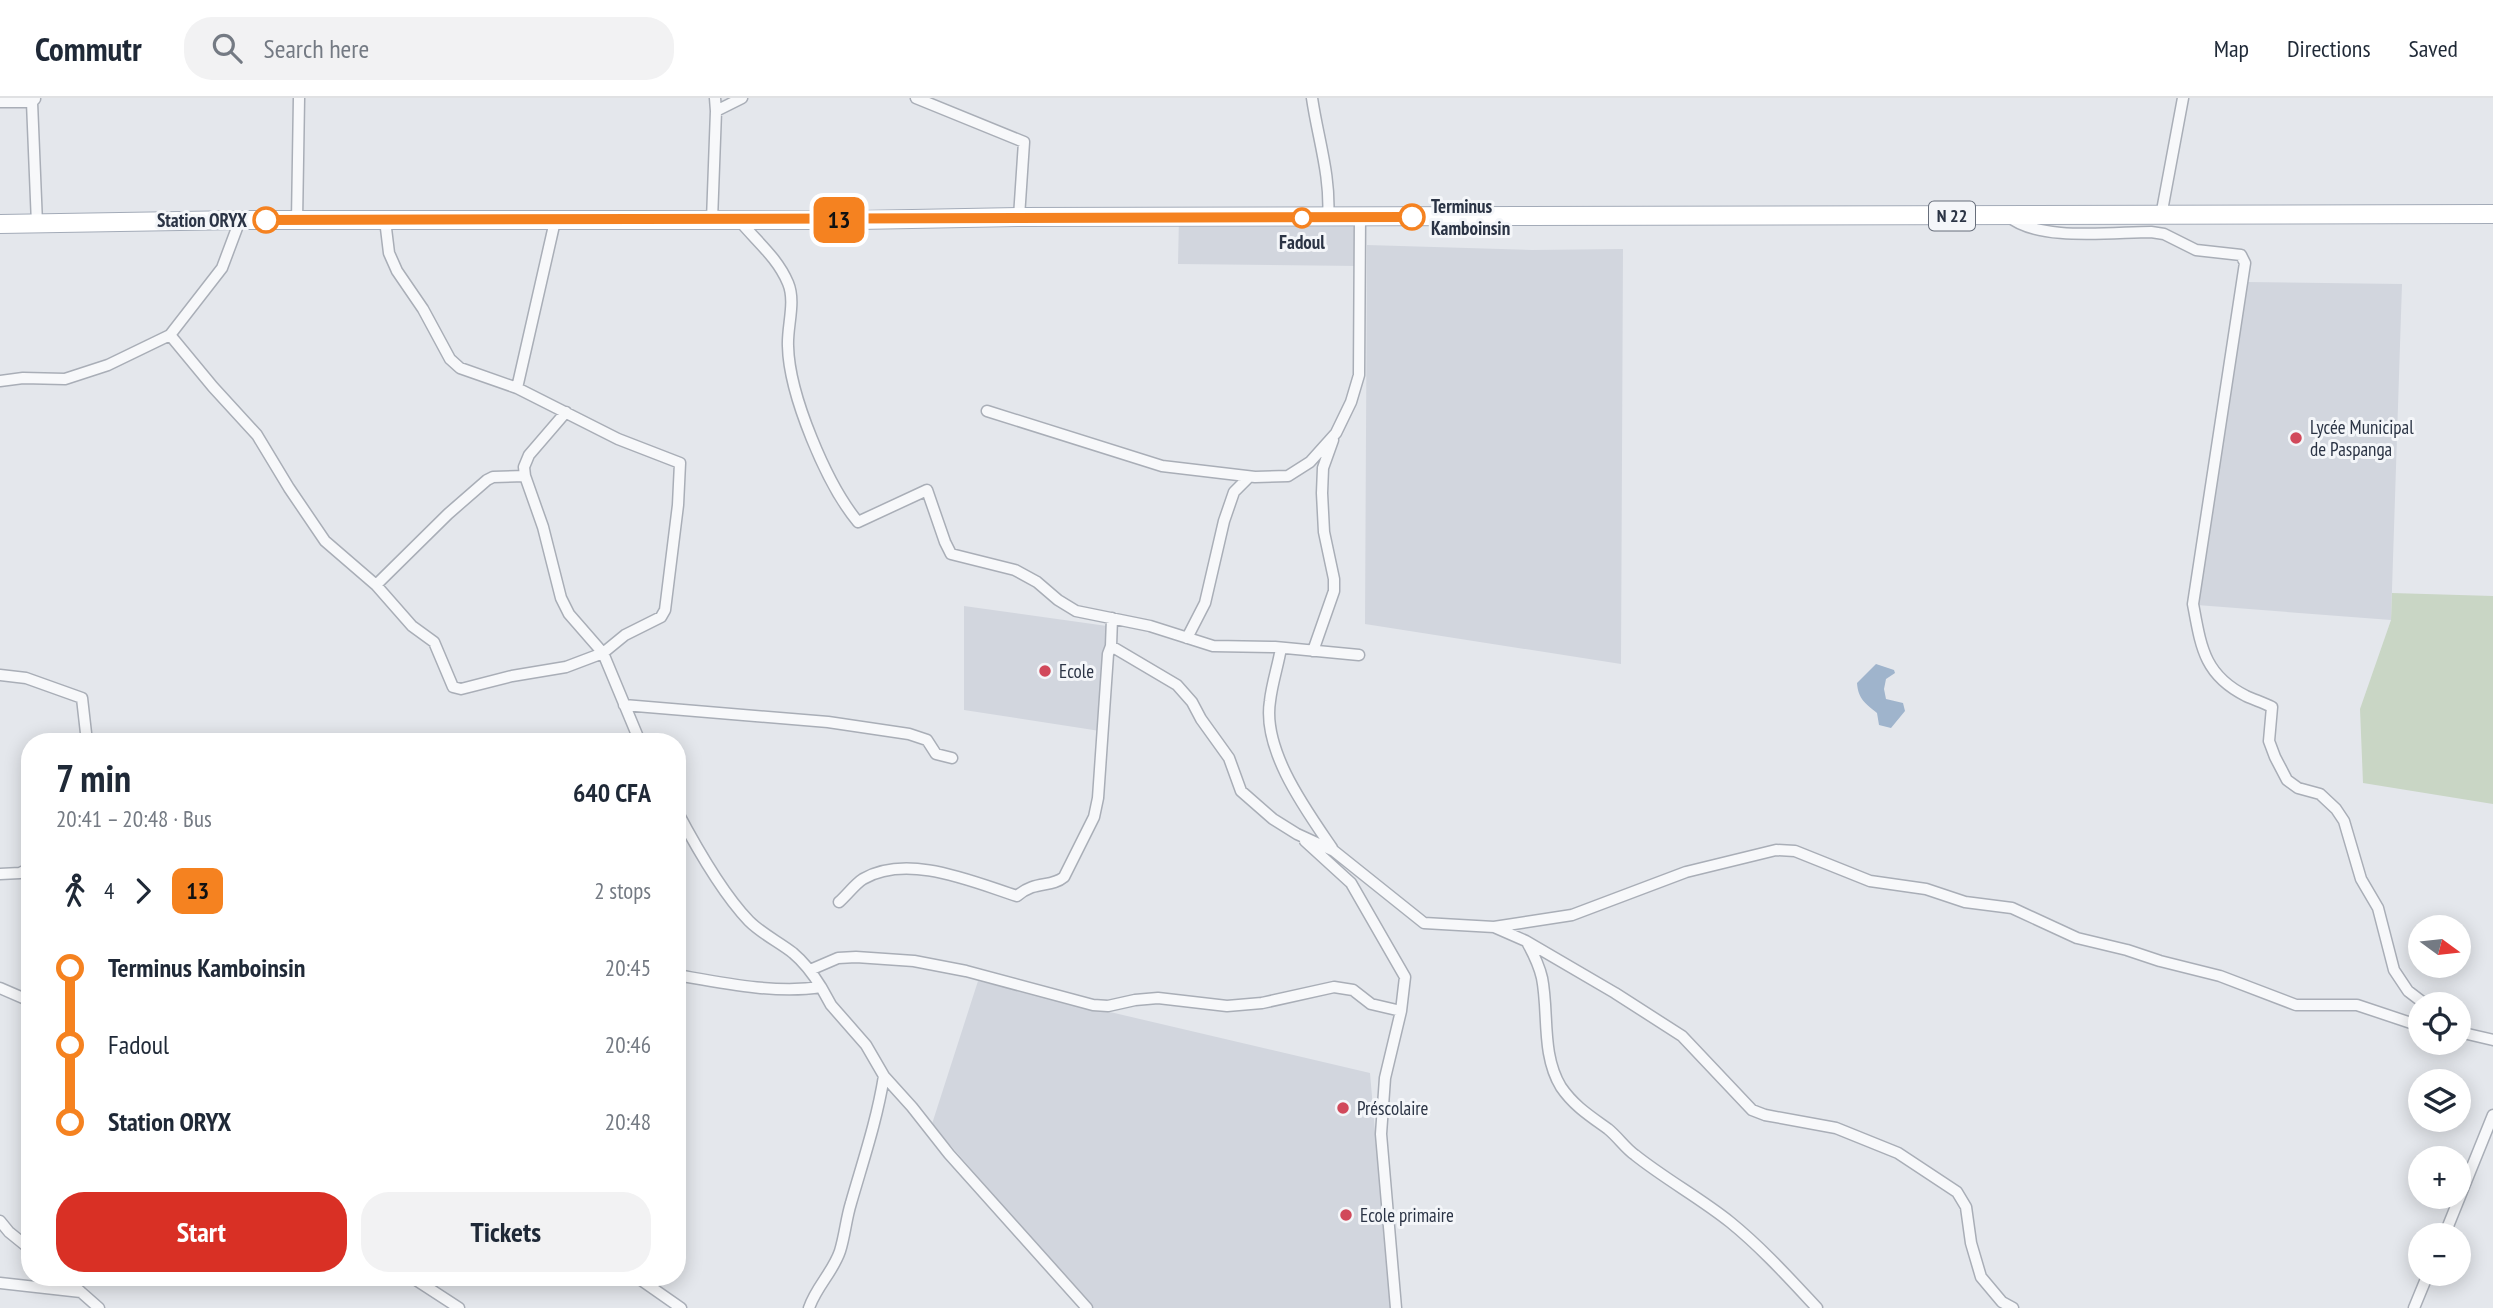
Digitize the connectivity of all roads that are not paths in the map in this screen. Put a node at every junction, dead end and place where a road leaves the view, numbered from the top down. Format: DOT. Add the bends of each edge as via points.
graph roads {
  1 [pos="299,98"];
  2 [pos="715,98"];
  3 [pos="742,98"];
  4 [pos="916,98"];
  5 [pos="949,98"];
  6 [pos="1312,98"];
  7 [pos="2183,98"];
  8 [pos="34,100"];
  9 [pos="0,102"];
  10 [pos="716,111"];
  11 [pos="948,111"];
  12 [pos="2493,214"];
  13 [pos="2008,216"];
  14 [pos="2161,216"];
  15 [pos="1019,217"];
  16 [pos="1328,218"];
  17 [pos="1360,218"];
  18 [pos="240,220"];
  19 [pos="385,220"];
  20 [pos="712,220"];
  21 [pos="739,220"];
  22 [pos="297,221"];
  23 [pos="555,221"];
  24 [pos="0,224"];
  25 [pos="37,224"];
  26 [pos="170,335"];
  27 [pos="0,381"];
  28 [pos="517,388"];
  29 [pos="987,411"];
  30 [pos="566,412"];
  31 [pos="1336,433"];
  32 [pos="525,476"];
  33 [pos="1249,477"];
  34 [pos="376,585"];
  35 [pos="1112,618"];
  36 [pos="1187,638"];
  37 [pos="1111,646"];
  38 [pos="1281,648"];
  39 [pos="1313,651"];
  40 [pos="603,653"];
  41 [pos="1359,655"];
  42 [pos="0,675"];
  43 [pos="624,705"];
  44 [pos="86,733"];
  45 [pos="636,733"];
  46 [pos="952,758"];
  47 [pos="686,829"];
  48 [pos="1297,834"];
  49 [pos="1334,851"];
  50 [pos="21,872"];
  51 [pos="0,874"];
  52 [pos="839,902"];
  53 [pos="1494,928"];
  54 [pos="1526,942"];
  55 [pos="810,970"];
  56 [pos="686,976"];
  57 [pos="821,987"];
  58 [pos="0,988"];
  59 [pos="2409,992"];
  60 [pos="21,997"];
  61 [pos="1401,1012"];
  62 [pos="2408,1022"];
  63 [pos="2471,1034"];
  64 [pos="2493,1041"];
  65 [pos="884,1076"];
  66 [pos="2493,1115"];
  67 [pos="0,1221"];
  68 [pos="2449,1223"];
  69 [pos="21,1242"];
  70 [pos="0,1283"];
  71 [pos="21,1285"];
  72 [pos="27,1286"];
  73 [pos="74,1286"];
  74 [pos="425,1286"];
  75 [pos="649,1286"];
  76 [pos="2423,1286"];
  77 [pos="81,1292"];
  78 [pos="99,1308"];
  79 [pos="458,1308"];
  80 [pos="681,1308"];
  81 [pos="808,1308"];
  82 [pos="1087,1308"];
  83 [pos="1396,1308"];
  84 [pos="1817,1308"];
  85 [pos="2013,1308"];
  86 [pos="2414,1308"];
  1 -- 22 [label="street"];
  2 -- 10 [label="street"];
  3 -- 10 [label="street"];
  4 -- 11 [label="street"];
  5 -- 11 [label="street"];
  6 -- 16 [label="street" via="1327,172"];
  7 -- 14 [label="street"];
  8 -- 9 [label="street"];
  8 -- 25 [label="street"];
  10 -- 20 [label="street"];
  11 -- 15 [label="street" via="1024,142"];
  12 -- 14 [label="main road, N 22"];
  13 -- 14 [label="main road, N 22"];
  13 -- 17 [label="main road, N 22"];
  13 -- 59 [label="street" via="2018,225 2057,233 2151,232 2196,250 2241,255 2245,263 2193,604 2200,645 2212,670 2245,696 2272,707 2269,741 2287,780 2320,794 2344,821 2361,879 2378,908 2394,970"];
  15 -- 16 [label="main road, N 22"];
  15 -- 21 [label="main road, N 22"];
  16 -- 17 [label="main road, N 22"];
  17 -- 31 [label="street" via="1359,374"];
  18 -- 22 [label="main road, N 22"];
  18 -- 25 [label="main road, N 22"];
  18 -- 26 [label="street" via="222,268"];
  19 -- 22 [label="main road, N 22"];
  19 -- 23 [label="main road, N 22"];
  19 -- 28 [label="street" via="389,253 397,271 450,359 460,368"];
  20 -- 21 [label="main road, N 22"];
  20 -- 23 [label="main road, N 22"];
  21 -- 35 [label="street" via="771,254 789,285 790,376 842,503 858,522 927,490 951,554 1015,570 1076,611"];
  23 -- 28 [label="street"];
  24 -- 25 [label="main road, N 22"];
  26 -- 27 [label="street" via="65,379"];
  26 -- 34 [label="street" via="257,435 325,541"];
  28 -- 30 [label="street"];
  29 -- 33 [label="street" via="1162,466"];
  30 -- 32 [label="street" via="530,455"];
  30 -- 40 [label="street" via="680,463 665,610"];
  31 -- 33 [label="street" via="1310,462 1288,477"];
  31 -- 39 [label="street" via="1323,468 1322,493 1334,591"];
  32 -- 34 [label="street" via="487,480"];
  32 -- 40 [label="street" via="561,598"];
  33 -- 36 [label="street" via="1234,492 1205,603"];
  34 -- 40 [label="street" via="399,614 434,642 453,687 566,667"];
  35 -- 36 [label="street"];
  35 -- 37 [label="street"];
  36 -- 38 [label="street" via="1213,646"];
  37 -- 48 [label="street" via="1177,685 1229,758 1241,791"];
  37 -- 52 [label="street" via="1098,798 1094,817 1064,877 1027,886 1017,896 931,869 901,870 863,880"];
  38 -- 39 [label="street"];
  38 -- 49 [label="street" via="1269,703 1273,738 1292,788"];
  39 -- 41 [label="street"];
  40 -- 43 [label="street"];
  42 -- 44 [label="street" via="26,678 82,698"];
  43 -- 45 [label="street"];
  43 -- 46 [label="street" via="828,722 909,734 927,740 936,754"];
  47 -- 55 [label="street" via="746,918"];
  48 -- 49 [label="street"];
  48 -- 61 [label="street" via="1352,883 1384,937 1405,977"];
  49 -- 53 [label="street" via="1424,923"];
  50 -- 51 [label="street"];
  53 -- 54 [label="street"];
  53 -- 62 [label="street" via="1572,915 1686,872 1776,850 1796,851 1870,881 1926,888 1965,902 2012,908 2077,938 2220,976 2296,1004 2357,1005"];
  54 -- 84 [label="street" via="1543,980 1552,1059 1560,1085 1573,1102 1631,1153 1752,1240"];
  54 -- 85 [label="street" via="1682,1037 1752,1110 1836,1128 1898,1153 1957,1192 1966,1207 1981,1277"];
  55 -- 57 [label="street"];
  55 -- 61 [label="street" via="838,958 914,961 1108,1006 1158,998 1239,1005 1334,987 1353,990 1371,1004"];
  56 -- 57 [label="street" via="764,988"];
  57 -- 65 [label="street"];
  58 -- 60 [label="street"];
  61 -- 83 [label="street" via="1385,1078 1381,1134"];
  63 -- 64 [label="street"];
  65 -- 81 [label="street" via="840,1250"];
  65 -- 82 [label="street"];
  66 -- 68 [label="street"];
  67 -- 69 [label="street"];
  70 -- 71 [label="street"];
  72 -- 77 [label="street"];
  73 -- 77 [label="street"];
  74 -- 79 [label="street"];
  75 -- 80 [label="street"];
  76 -- 86 [label="street"];
  77 -- 78 [label="street"];
}
